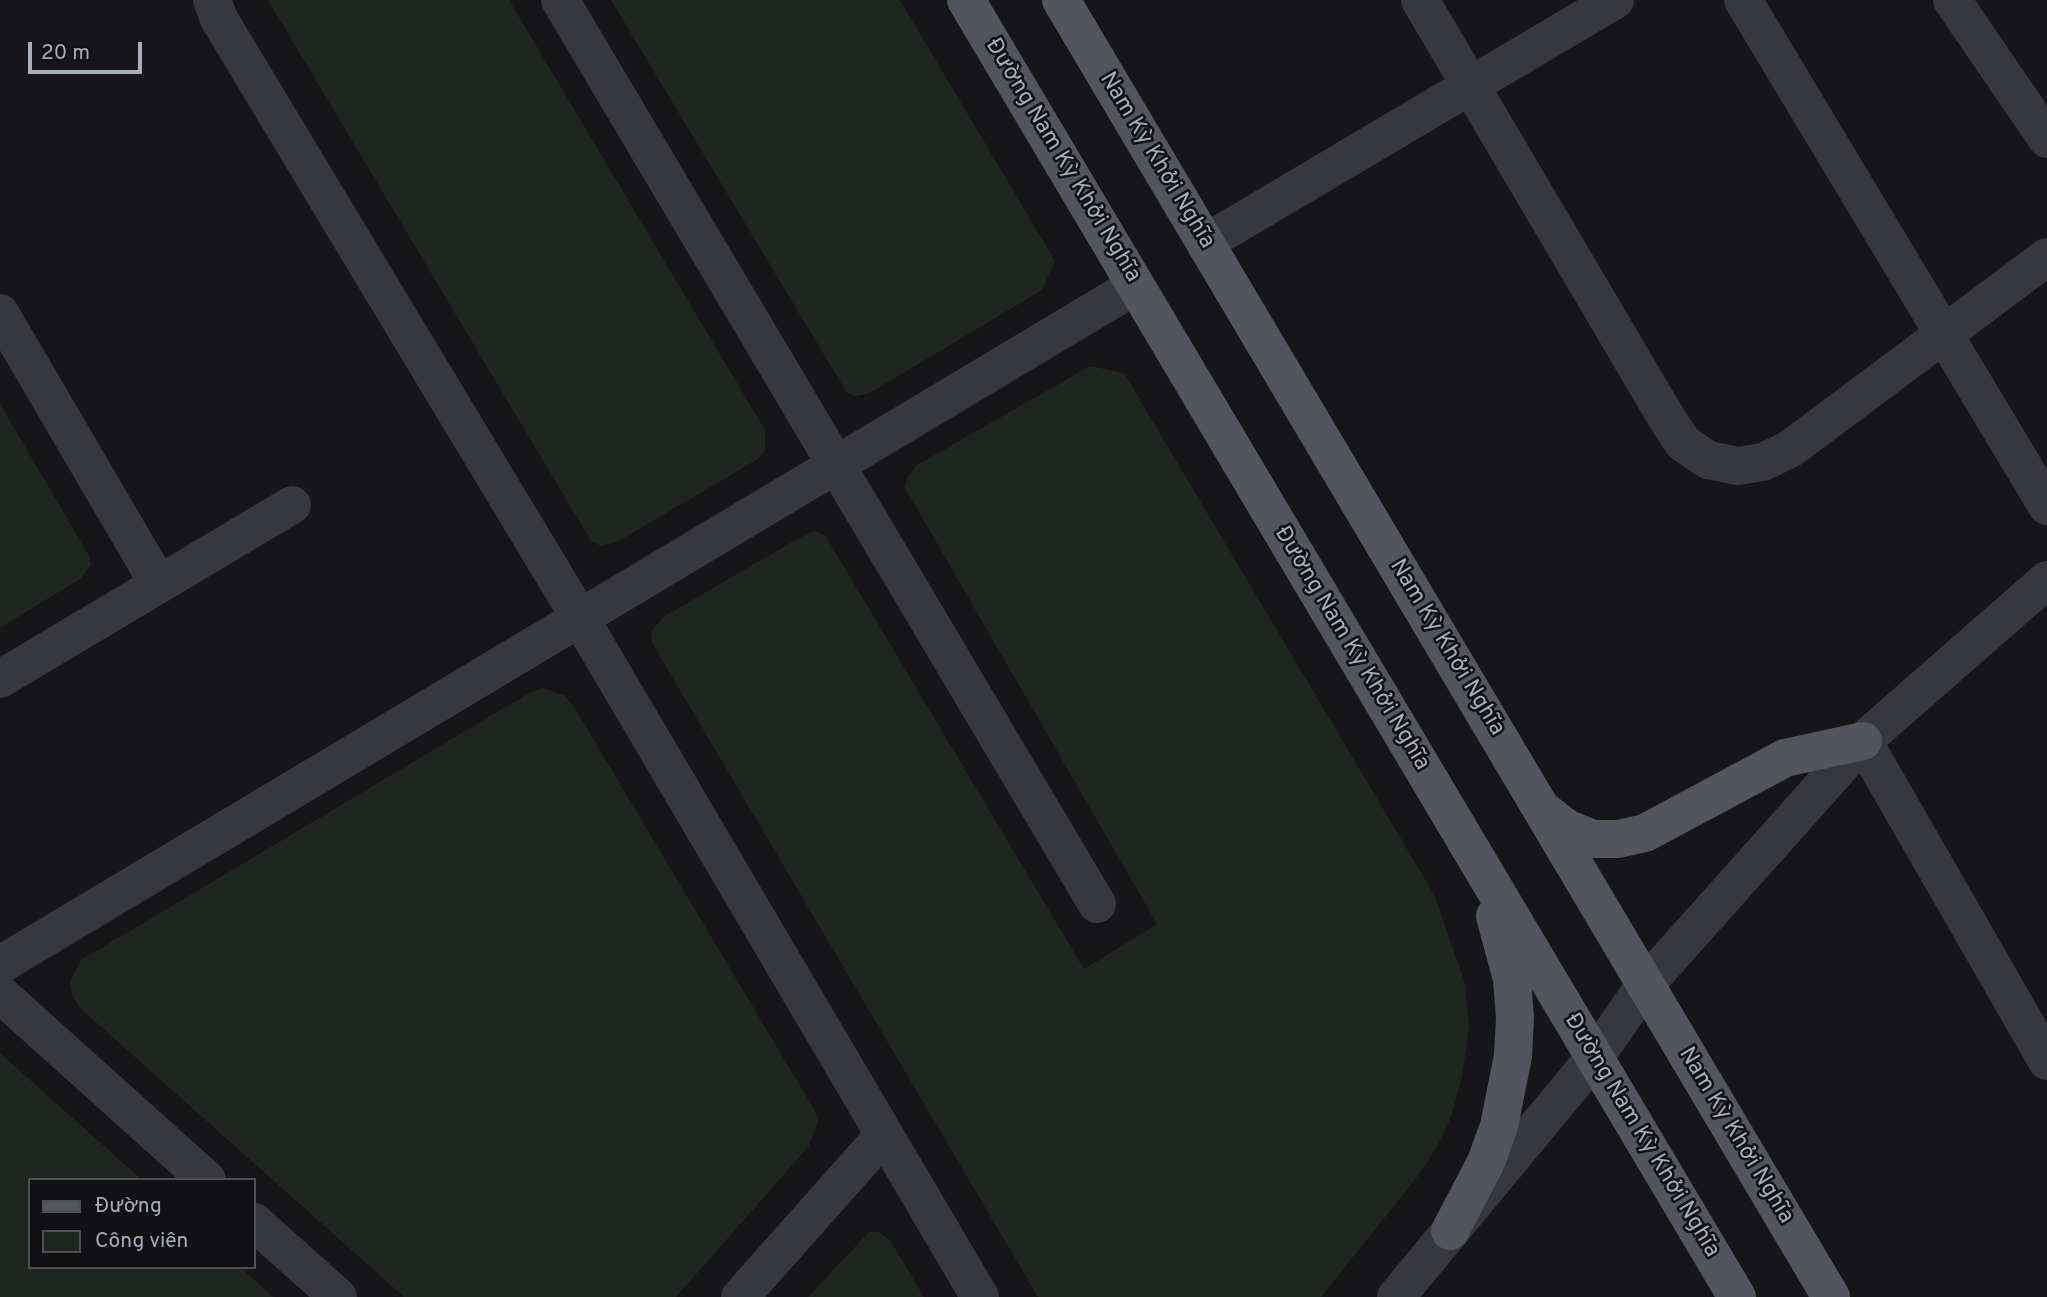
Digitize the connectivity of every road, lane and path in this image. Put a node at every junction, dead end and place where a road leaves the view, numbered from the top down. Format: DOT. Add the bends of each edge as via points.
graph roads {
  1 [pos="212,0"];
  2 [pos="560,0"];
  3 [pos="966,0"];
  4 [pos="1061,0"];
  5 [pos="1420,0"];
  6 [pos="1615,0"];
  7 [pos="1744,0"];
  8 [pos="1952,0"];
  9 [pos="1471,86"];
  10 [pos="2047,139"];
  11 [pos="1205,243"];
  12 [pos="2047,257"];
  13 [pos="1135,285"];
  14 [pos="0,313"];
  15 [pos="1944,334"];
  16 [pos="837,466"];
  17 [pos="292,505"];
  18 [pos="2047,506"];
  19 [pos="2047,580"];
  20 [pos="159,583"];
  21 [pos="580,618"];
  22 [pos="0,679"];
  23 [pos="1863,741"];
  24 [pos="1544,811"];
  25 [pos="1479,864"];
  26 [pos="1097,904"];
  27 [pos="0,965"];
  28 [pos="1645,985"];
  29 [pos="0,995"];
  30 [pos="1595,1057"];
  31 [pos="2047,1061"];
  32 [pos="884,1135"];
  33 [pos="205,1178"];
  34 [pos="256,1224"];
  35 [pos="1450,1231"];
  36 [pos="338,1297"];
  37 [pos="740,1297"];
  38 [pos="980,1297"];
  39 [pos="1396,1297"];
  40 [pos="1737,1297"];
  41 [pos="1831,1297"];
  1 -- 21 [label="street" via="219,19"];
  2 -- 16 [label="street"];
  3 -- 13 [label="main road, Đường Nam Kỳ Khởi Nghĩa"];
  4 -- 11 [label="main road, Nam Kỳ Khởi Nghĩa"];
  5 -- 9 [label="street"];
  6 -- 9 [label="street"];
  7 -- 15 [label="street"];
  8 -- 10 [label="street"];
  9 -- 11 [label="street"];
  9 -- 15 [label="street" via="1665,417 1684,443 1708,460 1738,466 1763,462 1790,449"];
  11 -- 24 [label="main road, Nam Kỳ Khởi Nghĩa"];
  12 -- 15 [label="street"];
  13 -- 16 [label="street"];
  13 -- 25 [label="main road, Đường Nam Kỳ Khởi Nghĩa"];
  14 -- 20 [label="street"];
  15 -- 18 [label="street"];
  16 -- 21 [label="street"];
  16 -- 26 [label="street"];
  17 -- 20 [label="street"];
  19 -- 23 [label="street"];
  20 -- 22 [label="street"];
  21 -- 27 [label="street"];
  21 -- 32 [label="street"];
  23 -- 24 [label="main road" via="1785,758 1645,832 1618,839 1592,839"];
  23 -- 28 [label="street"];
  23 -- 31 [label="street"];
  24 -- 28 [label="main road, Nam Kỳ Khởi Nghĩa"];
  25 -- 30 [label="main road, Đường Nam Kỳ Khởi Nghĩa"];
  25 -- 35 [label="main road" via="1512,979 1513,1056 1499,1126"];
  28 -- 30 [label="street"];
  28 -- 41 [label="main road, Nam Kỳ Khởi Nghĩa"];
  29 -- 33 [label="street"];
  30 -- 35 [label="street"];
  30 -- 40 [label="main road, Đường Nam Kỳ Khởi Nghĩa"];
  32 -- 37 [label="street"];
  32 -- 38 [label="street"];
  34 -- 36 [label="street"];
  35 -- 39 [label="street"];
}
